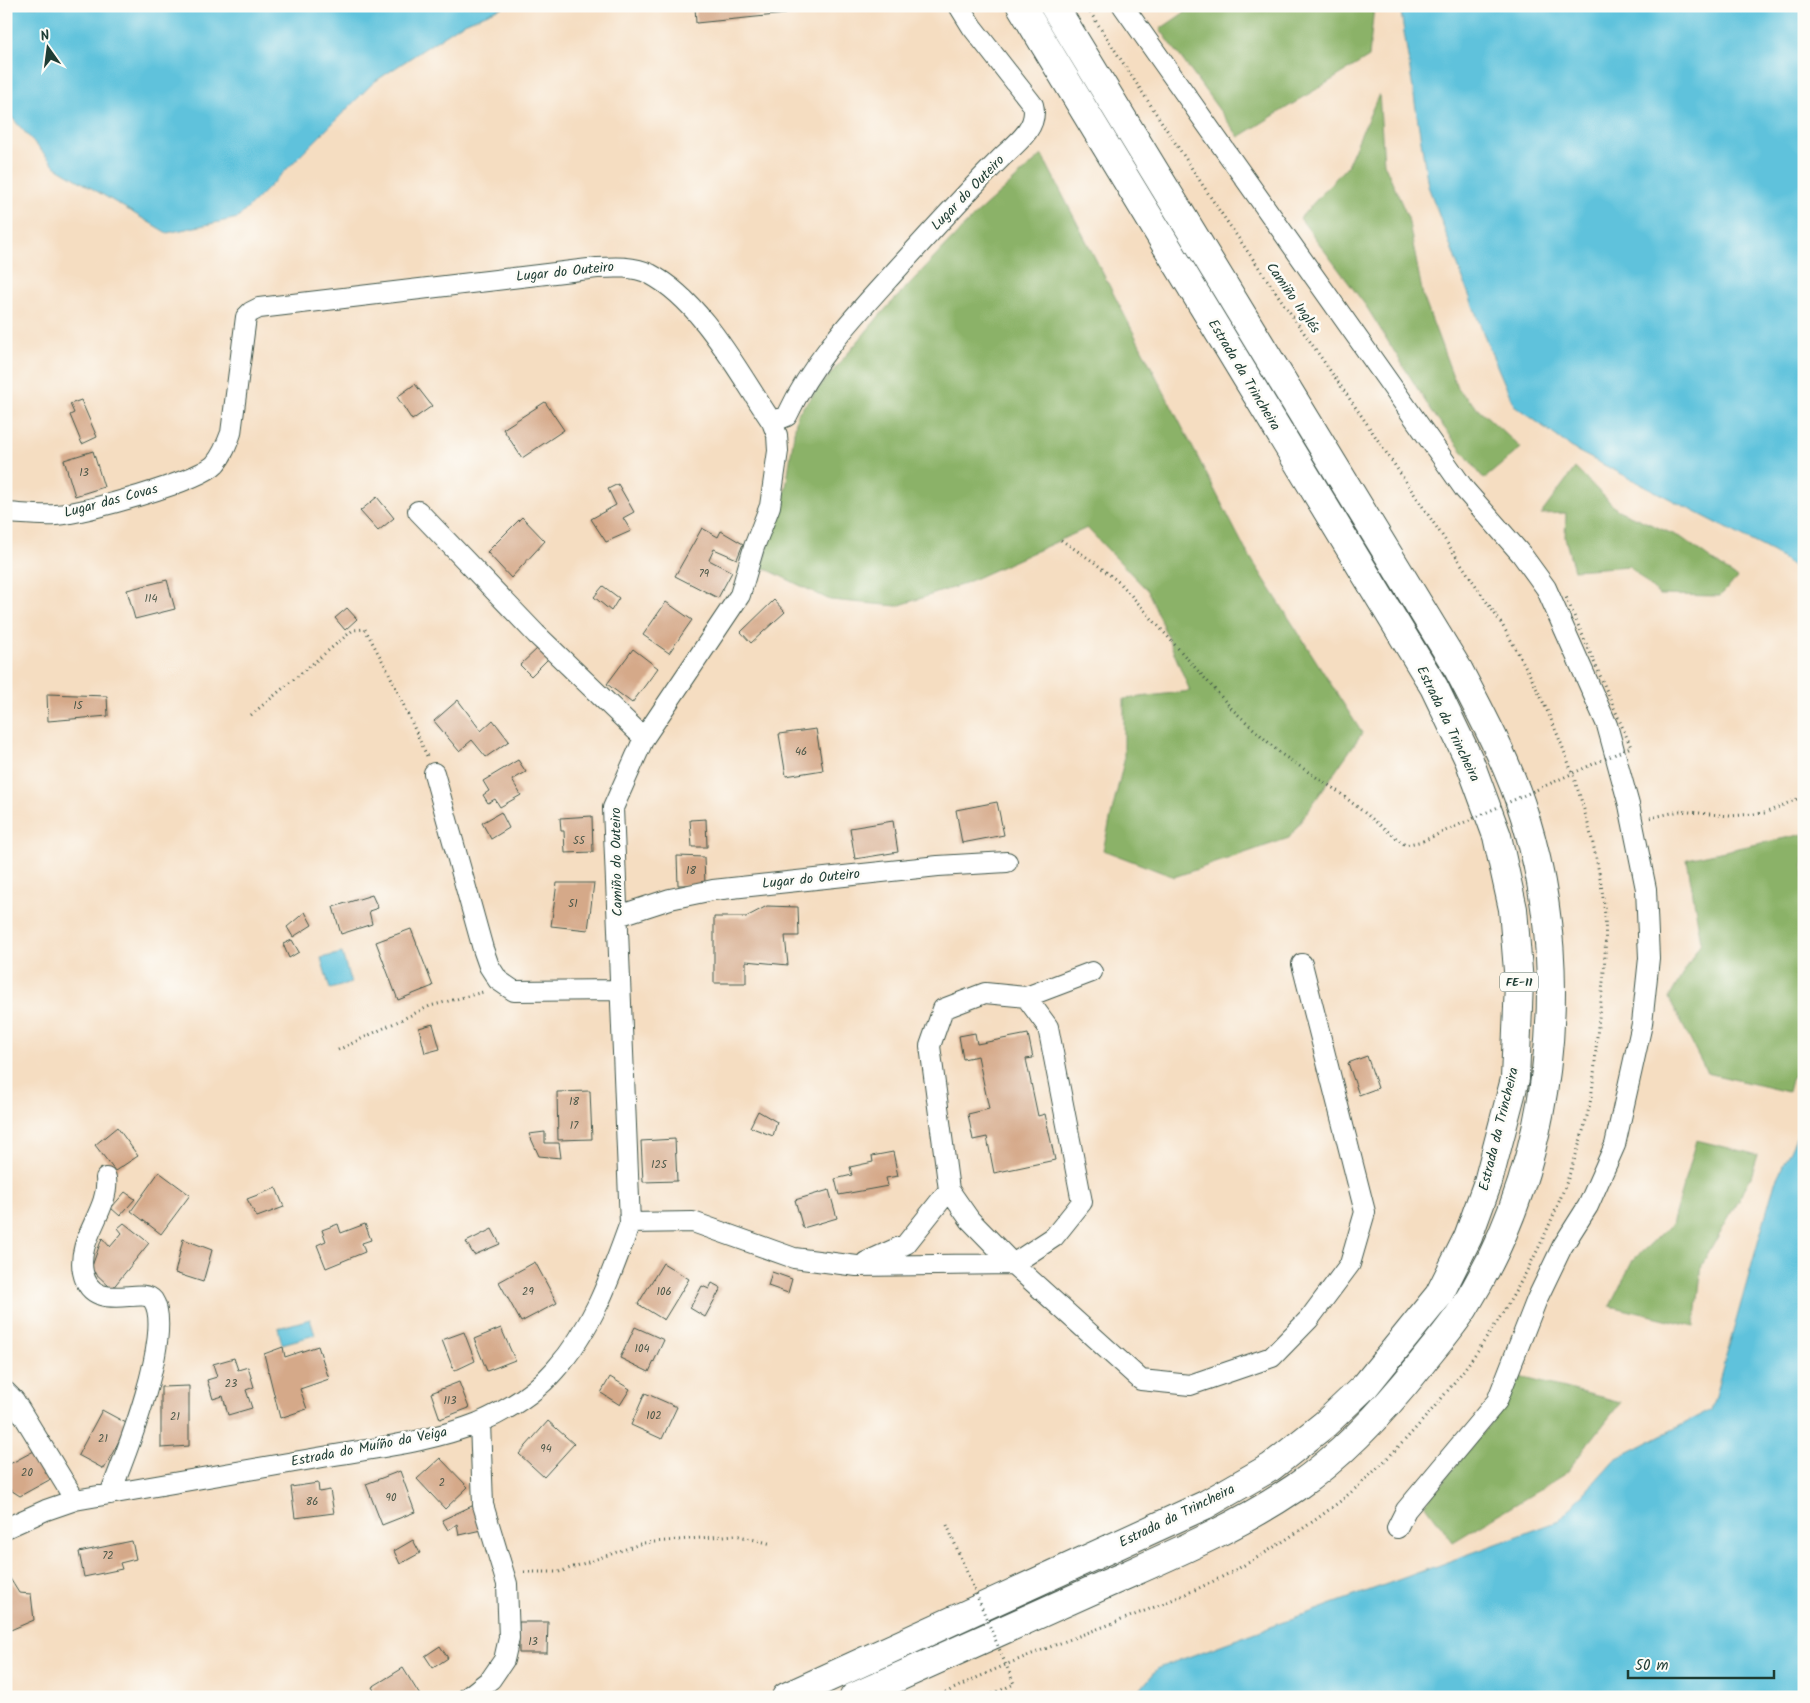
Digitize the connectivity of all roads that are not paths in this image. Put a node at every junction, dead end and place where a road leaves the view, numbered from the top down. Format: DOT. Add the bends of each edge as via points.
graph roads {
  1 [pos="960,6"];
  2 [pos="1021,6"];
  3 [pos="1054,6"];
  4 [pos="1123,6"];
  5 [pos="772,422"];
  6 [pos="185,481"];
  7 [pos="418,511"];
  8 [pos="6,513"];
  9 [pos="644,738"];
  10 [pos="434,773"];
  11 [pos="1007,862"];
  12 [pos="618,916"];
  13 [pos="1302,964"];
  14 [pos="1092,972"];
  15 [pos="619,990"];
  16 [pos="1026,997"];
  17 [pos="106,1178"];
  18 [pos="949,1190"];
  19 [pos="630,1223"];
  20 [pos="1013,1264"];
  21 [pos="857,1266"];
  22 [pos="6,1392"];
  23 [pos="480,1422"];
  24 [pos="110,1494"];
  25 [pos="74,1500"];
  26 [pos="6,1528"];
  27 [pos="1397,1528"];
  28 [pos="468,1697"];
  29 [pos="786,1697"];
  30 [pos="854,1697"];
  1 -- 5 [label="street, Lugar do Outeiro" via="1033,105 1033,123 961,198 820,358 787,416"];
  2 -- 29 [label="highway, Estrada da Trincheira / FE-11" via="1434,687 1469,760 1497,836 1513,909 1519,983 1515,1078 1488,1182 1468,1237 1439,1295 1366,1385 1325,1424 1271,1466 1205,1506"];
  3 -- 30 [label="highway, FE-11" via="1458,669 1492,736 1524,816 1542,891 1551,980 1546,1079 1520,1190 1463,1309 1389,1406 1348,1446 1296,1487 1228,1529"];
  4 -- 27 [label="street" via="1465,490 1522,554 1546,588 1607,725 1633,822 1646,889 1649,958 1642,1024 1615,1145 1588,1206 1536,1298 1497,1402 1406,1510"];
  5 -- 6 [label="street, Lugar do Outeiro" via="714,336 680,295 649,274 622,267 597,268 259,308 251,312 246,318 231,434 215,464"];
  5 -- 9 [label="street, Camiño do Outeiro" via="778,451 770,506 740,595"];
  6 -- 8 [label="street, Lugar das Covas" via="80,512 55,515"];
  7 -- 9 [label="street" via="536,634"];
  9 -- 12 [label="street, Camiño do Outeiro" via="613,808"];
  10 -- 15 [label="street" via="489,966 498,980 514,991"];
  11 -- 12 [label="street, Lugar do Outeiro" via="938,866 713,890 670,899"];
  12 -- 15 [label="street, Camiño do Outeiro"];
  13 -- 20 [label="street" via="1365,1212 1350,1264 1309,1319 1272,1358 1190,1385 1141,1380"];
  14 -- 16 [label="street"];
  15 -- 19 [label="street, Camiño do Outeiro"];
  16 -- 18 [label="street" via="985,993 943,1009 930,1046"];
  16 -- 20 [label="street" via="1048,1027 1082,1202 1054,1237"];
  17 -- 24 [label="street" via="108,1192 83,1256 83,1273 92,1289 108,1298 143,1294 152,1299 157,1310 158,1329 150,1374"];
  18 -- 20 [label="street" via="970,1220"];
  18 -- 21 [label="street" via="906,1244"];
  19 -- 21 [label="street" via="693,1222 794,1258"];
  19 -- 23 [label="street, Estrada do Muíño da Veiga" via="608,1286 582,1336 555,1371 530,1393"];
  20 -- 21 [label="street"];
  22 -- 25 [label="street" via="14,1400"];
  23 -- 24 [label="street, Estrada do Muíño da Veiga" via="373,1448"];
  23 -- 28 [label="street" via="483,1505 508,1584 509,1638 504,1660 490,1679"];
  24 -- 25 [label="street, Estrada do Muíño da Veiga"];
  25 -- 26 [label="street, Estrada do Muíño da Veiga"];
}
